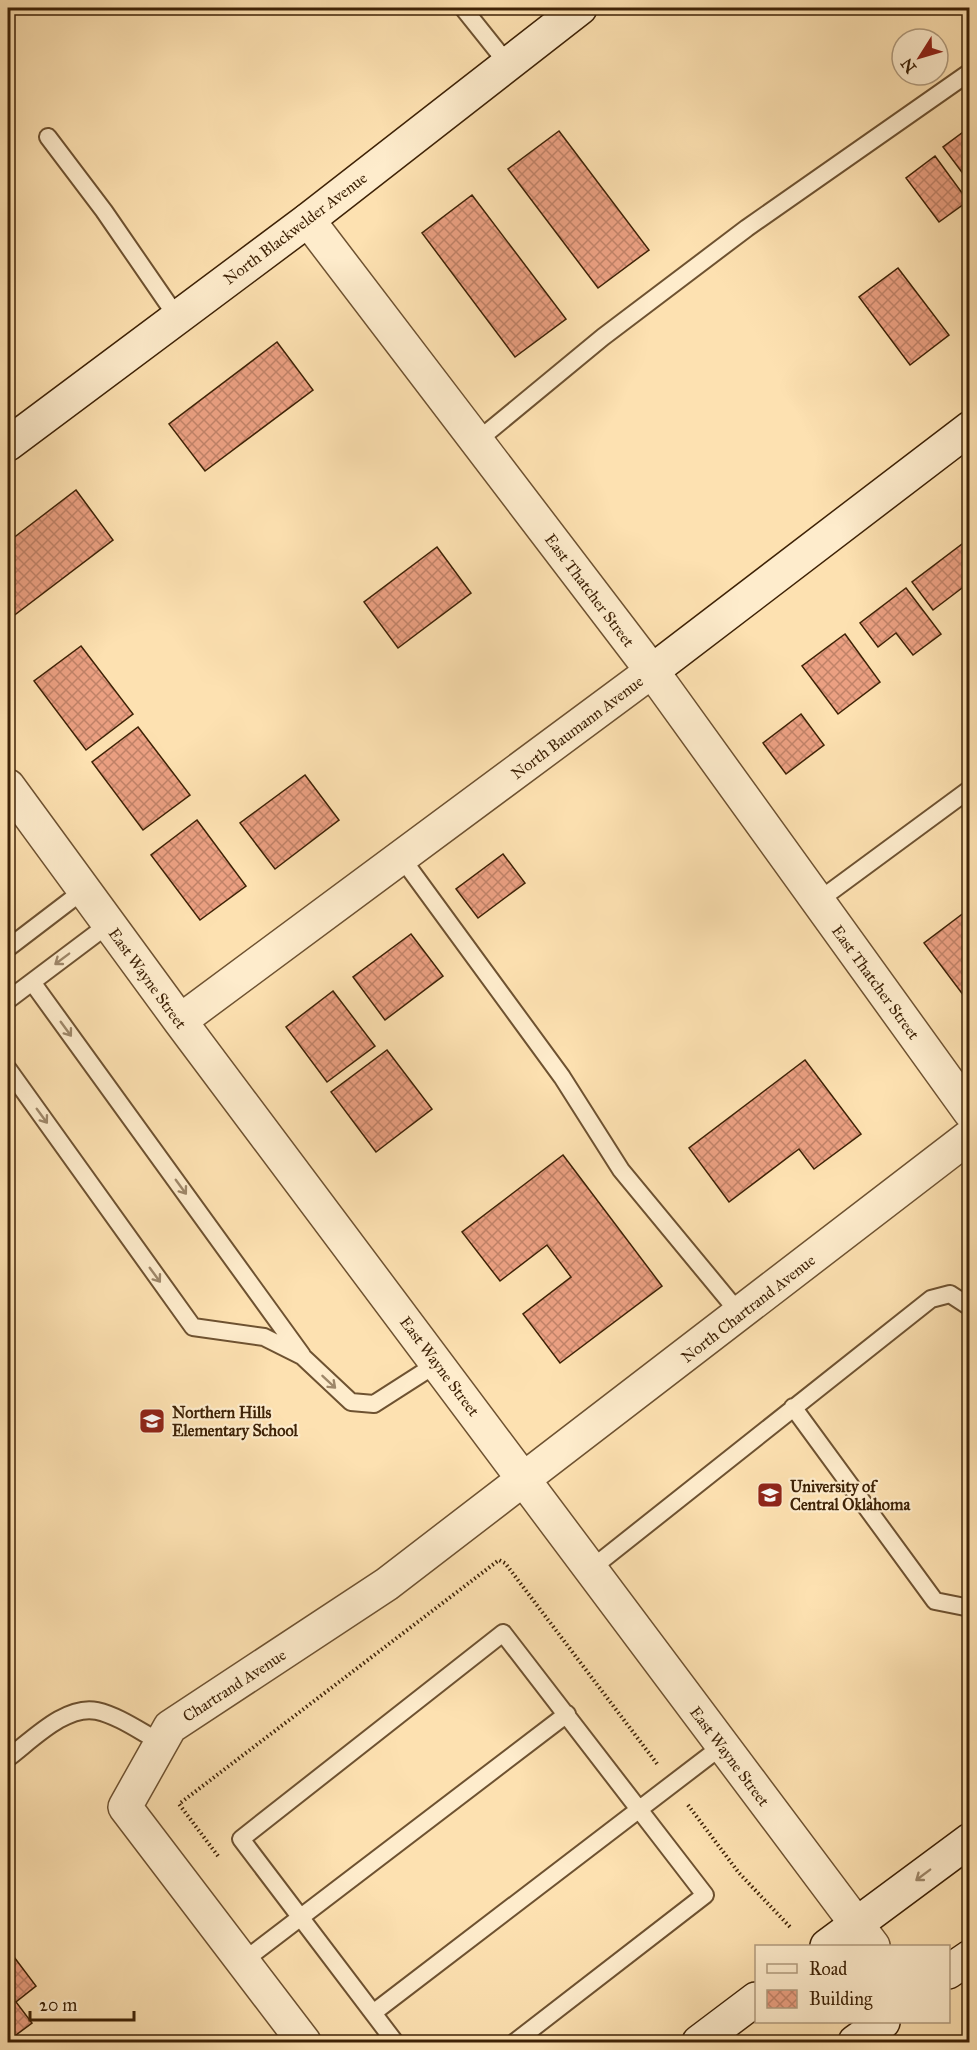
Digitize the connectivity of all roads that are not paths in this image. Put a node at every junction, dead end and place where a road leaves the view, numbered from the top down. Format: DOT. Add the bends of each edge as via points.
graph roads {
  1 [pos="580,8"];
  2 [pos="467,9"];
  3 [pos="507,63"];
  4 [pos="969,72"];
  5 [pos="48,137"];
  6 [pos="308,220"];
  7 [pos="177,317"];
  8 [pos="969,428"];
  9 [pos="477,441"];
  10 [pos="8,444"];
  11 [pos="652,671"];
  12 [pos="8,786"];
  13 [pos="969,789"];
  14 [pos="401,857"];
  15 [pos="84,890"];
  16 [pos="818,901"];
  17 [pos="109,924"];
  18 [pos="8,948"];
  19 [pos="32,982"];
  20 [pos="8,1000"];
  21 [pos="180,1022"];
  22 [pos="8,1069"];
  23 [pos="969,1112"];
  24 [pos="969,1136"];
  25 [pos="969,1307"];
  26 [pos="740,1314"];
  27 [pos="307,1361"];
  28 [pos="438,1363"];
  29 [pos="793,1407"];
  30 [pos="526,1480"];
  31 [pos="592,1569"];
  32 [pos="969,1608"];
  33 [pos="567,1714"];
  34 [pos="160,1742"];
  35 [pos="722,1746"];
  36 [pos="8,1758"];
  37 [pos="640,1809"];
  38 [pos="969,1840"];
  39 [pos="301,1917"];
  40 [pos="864,1936"];
  41 [pos="834,1945"];
  42 [pos="969,1957"];
  43 [pos="242,1962"];
  44 [pos="950,1971"];
  45 [pos="755,2000"];
  46 [pos="373,2013"];
  47 [pos="882,2023"];
  48 [pos="304,2043"];
  49 [pos="395,2043"];
  50 [pos="515,2043"];
  51 [pos="699,2043"];
  52 [pos="855,2043"];
  1 -- 3 [label="street, North Blackwelder Avenue"];
  2 -- 3 [label="lane"];
  3 -- 6 [label="street, North Blackwelder Avenue"];
  4 -- 9 [label="lane" via="747,228 603,337"];
  5 -- 7 [label="lane"];
  6 -- 7 [label="street, North Blackwelder Avenue"];
  6 -- 9 [label="street, East Thatcher Street"];
  7 -- 10 [label="street, North Blackwelder Avenue"];
  8 -- 11 [label="street, North Baumann Avenue"];
  9 -- 11 [label="street, East Thatcher Street"];
  11 -- 14 [label="street, North Baumann Avenue"];
  11 -- 16 [label="street, East Thatcher Street"];
  12 -- 15 [label="street, East Wayne Street"];
  13 -- 16 [label="lane"];
  14 -- 21 [label="street, North Baumann Avenue"];
  14 -- 26 [label="lane" via="562,1077 621,1170"];
  15 -- 17 [label="street, East Wayne Street"];
  15 -- 18 [label="lane"];
  16 -- 23 [label="street, East Thatcher Street"];
  17 -- 19 [label="lane, one-way"];
  17 -- 21 [label="street, East Wayne Street"];
  19 -- 20 [label="lane"];
  19 -- 27 [label="lane, one-way"];
  21 -- 28 [label="street, East Wayne Street"];
  22 -- 27 [label="lane, one-way" via="193,1327 264,1337"];
  24 -- 26 [label="street, North Chartrand Avenue"];
  25 -- 29 [label="lane" via="950,1294 931,1299"];
  26 -- 30 [label="street, North Chartrand Avenue"];
  27 -- 28 [label="lane, one-way" via="351,1402 374,1404"];
  28 -- 30 [label="street, East Wayne Street"];
  29 -- 31 [label="lane"];
  29 -- 32 [label="lane" via="936,1601"];
  30 -- 31 [label="street, East Wayne Street"];
  30 -- 34 [label="street, Chartrand Avenue" via="387,1584 170,1727"];
  31 -- 35 [label="street, East Wayne Street"];
  33 -- 37 [label="lane"];
  33 -- 39 [label="lane"];
  33 -- 39 [label="lane" via="503,1633 241,1839"];
  34 -- 36 [label="lane" via="109,1715 80,1710"];
  34 -- 43 [label="street, Chartrand Avenue" via="125,1807"];
  35 -- 37 [label="lane"];
  35 -- 40 [label="street, East Wayne Street"];
  37 -- 46 [label="lane"];
  37 -- 50 [label="lane" via="705,1895"];
  38 -- 40 [label="street, one-way"];
  39 -- 43 [label="lane"];
  39 -- 46 [label="lane"];
  40 -- 41 [label="street"];
  42 -- 44 [label="street"];
  43 -- 48 [label="street, Chartrand Avenue"];
  45 -- 51 [label="street"];
  46 -- 49 [label="lane"];
  47 -- 52 [label="street"];
}
